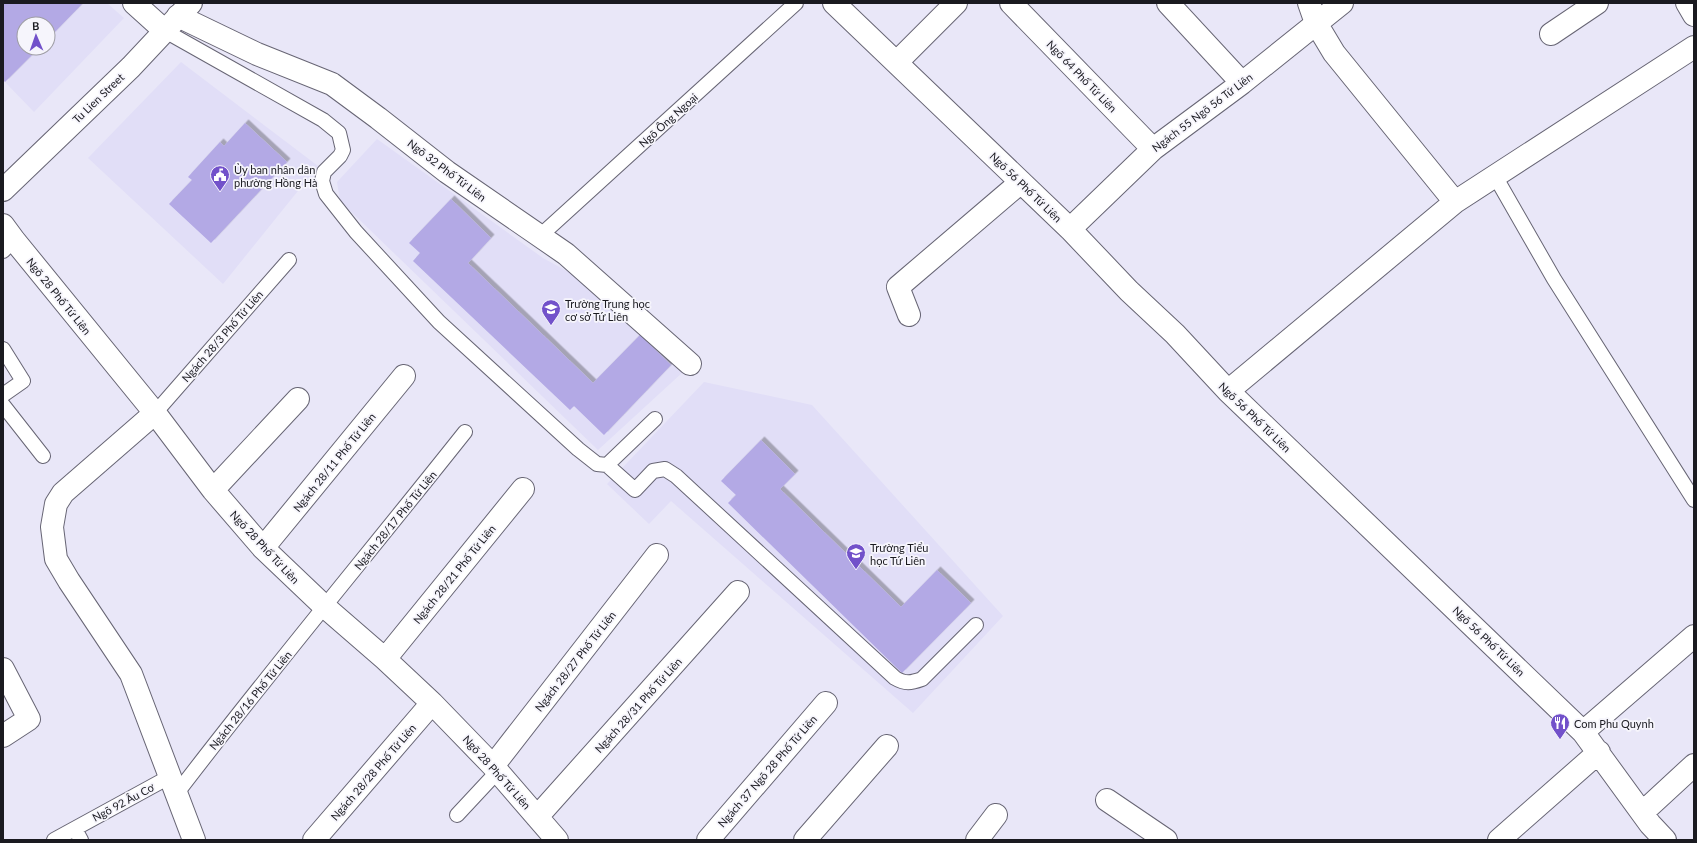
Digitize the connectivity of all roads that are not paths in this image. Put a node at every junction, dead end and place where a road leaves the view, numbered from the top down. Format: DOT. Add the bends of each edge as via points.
graph roads {
  1 [pos="134,3"];
  2 [pos="796,3"];
  3 [pos="834,3"];
  4 [pos="956,3"];
  5 [pos="1012,3"];
  6 [pos="1168,3"];
  7 [pos="1309,3"];
  8 [pos="1342,3"];
  9 [pos="1597,3"];
  10 [pos="1687,3"];
  11 [pos="1694,15"];
  12 [pos="178,17"];
  13 [pos="1316,23"];
  14 [pos="1551,34"];
  15 [pos="1694,47"];
  16 [pos="897,62"];
  17 [pos="1242,83"];
  18 [pos="1152,149"];
  19 [pos="1495,176"];
  20 [pos="1021,182"];
  21 [pos="3,190"];
  22 [pos="1455,202"];
  23 [pos="1070,230"];
  24 [pos="540,236"];
  25 [pos="7,239"];
  26 [pos="289,260"];
  27 [pos="909,315"];
  28 [pos="3,349"];
  29 [pos="690,364"];
  30 [pos="404,376"];
  31 [pos="1228,391"];
  32 [pos="3,396"];
  33 [pos="298,399"];
  34 [pos="3,405"];
  35 [pos="155,413"];
  36 [pos="655,419"];
  37 [pos="464,432"];
  38 [pos="43,456"];
  39 [pos="607,465"];
  40 [pos="523,489"];
  41 [pos="213,490"];
  42 [pos="1694,500"];
  43 [pos="263,548"];
  44 [pos="657,555"];
  45 [pos="738,592"];
  46 [pos="325,608"];
  47 [pos="976,625"];
  48 [pos="1694,636"];
  49 [pos="385,659"];
  50 [pos="3,669"];
  51 [pos="826,703"];
  52 [pos="432,704"];
  53 [pos="1584,732"];
  54 [pos="3,736"];
  55 [pos="886,746"];
  56 [pos="1599,752"];
  57 [pos="1694,765"];
  58 [pos="496,769"];
  59 [pos="174,785"];
  60 [pos="1107,800"];
  61 [pos="1642,813"];
  62 [pos="457,815"];
  63 [pos="996,815"];
  64 [pos="546,832"];
  65 [pos="78,834"];
  66 [pos="54,840"];
  67 [pos="194,840"];
  68 [pos="314,840"];
  69 [pos="708,840"];
  70 [pos="805,840"];
  71 [pos="977,840"];
  72 [pos="1166,840"];
  73 [pos="1499,840"];
  74 [pos="1665,840"];
  1 -- 12 [label="street, Ngõ 32 Phố Tứ Liên"];
  2 -- 24 [label="lane, Ngõ Ông Ngoại"];
  3 -- 16 [label="street, Ngõ 56 Phố Tứ Liên"];
  4 -- 16 [label="street"];
  5 -- 18 [label="street, Ngõ 64 Phố Tứ Liên"];
  6 -- 17 [label="street"];
  7 -- 13 [label="street"];
  8 -- 13 [label="street, Ngách 55 Ngõ 56 Tứ Liên"];
  9 -- 14 [label="street"];
  10 -- 11 [label="street"];
  12 -- 21 [label="street, Tu Lien Street"];
  12 -- 24 [label="street, Ngõ 32 Phố Tứ Liên" via="257,54 332,84 447,172"];
  12 -- 39 [label="lane" via="339,133 342,150 340,156 324,172 322,181 326,194 356,232 439,322 578,449 597,464"];
  13 -- 17 [label="street, Ngách 55 Ngõ 56 Tứ Liên"];
  13 -- 22 [label="street" via="1334,53"];
  15 -- 19 [label="street"];
  16 -- 20 [label="street, Ngõ 56 Phố Tứ Liên"];
  17 -- 18 [label="street, Ngách 55 Ngõ 56 Tứ Liên"];
  18 -- 23 [label="street, Ngách 55 Ngõ 56 Tứ Liên"];
  19 -- 22 [label="street"];
  19 -- 42 [label="lane" via="1554,279"];
  20 -- 23 [label="street, Ngõ 56 Phố Tứ Liên"];
  20 -- 27 [label="street" via="898,287"];
  22 -- 31 [label="street"];
  23 -- 31 [label="street, Ngõ 56 Phố Tứ Liên"];
  24 -- 29 [label="street, Ngõ 32 Phố Tứ Liên" via="566,254"];
  25 -- 35 [label="street, Ngõ 28 Phố Tứ Liên"];
  26 -- 35 [label="lane, Ngách 28/3 Phố Tứ Liên"];
  28 -- 32 [label="lane" via="23,381"];
  30 -- 43 [label="street, Ngách 28/11 Phố Tứ Liên"];
  31 -- 53 [label="street, Ngõ 56 Phố Tứ Liên"];
  33 -- 41 [label="street"];
  34 -- 38 [label="lane"];
  35 -- 41 [label="street, Ngõ 28 Phố Tứ Liên"];
  35 -- 59 [label="street" via="63,494 56,504 52,527 56,558 130,674"];
  36 -- 39 [label="lane"];
  37 -- 46 [label="lane, Ngách 28/17 Phố Tứ Liên"];
  39 -- 47 [label="lane" via="635,490 653,471 665,469 676,476 894,678 902,682 912,683 922,679"];
  40 -- 49 [label="street, Ngách 28/21 Phố Tứ Liên"];
  41 -- 43 [label="street, Ngõ 28 Phố Tứ Liên"];
  43 -- 46 [label="street, Ngõ 28 Phố Tứ Liên"];
  44 -- 58 [label="street, Ngách 28/27 Phố Tứ Liên"];
  45 -- 64 [label="street, Ngách 28/31 Phố Tứ Liên"];
  46 -- 49 [label="street, Ngõ 28 Phố Tứ Liên"];
  46 -- 59 [label="lane, Ngách 28/16 Phố Tứ Liên" via="236,716"];
  48 -- 53 [label="street"];
  49 -- 52 [label="street, Ngõ 28 Phố Tứ Liên"];
  50 -- 54 [label="street" via="29,719"];
  51 -- 69 [label="street, Ngách 37 Ngõ 28 Phố Tứ Liên"];
  52 -- 58 [label="street, Ngõ 28 Phố Tứ Liên"];
  52 -- 68 [label="street, Ngách 28/28 Phố Tứ Liên"];
  53 -- 56 [label="street, Ngõ 56 Phố Tứ Liên"];
  55 -- 70 [label="street"];
  56 -- 61 [label="street, Ngõ 56 Phố Tứ Liên"];
  56 -- 73 [label="street"];
  57 -- 61 [label="street"];
  58 -- 62 [label="lane"];
  58 -- 64 [label="street, Ngõ 28 Phố Tứ Liên"];
  59 -- 65 [label="lane, Ngõ 92 Âu Cơ"];
  59 -- 67 [label="street"];
  60 -- 72 [label="street"];
  61 -- 74 [label="street, Ngõ 56 Phố Tứ Liên"];
  63 -- 71 [label="street"];
  65 -- 66 [label="lane, Ngõ 92 Âu Cơ"];
}
